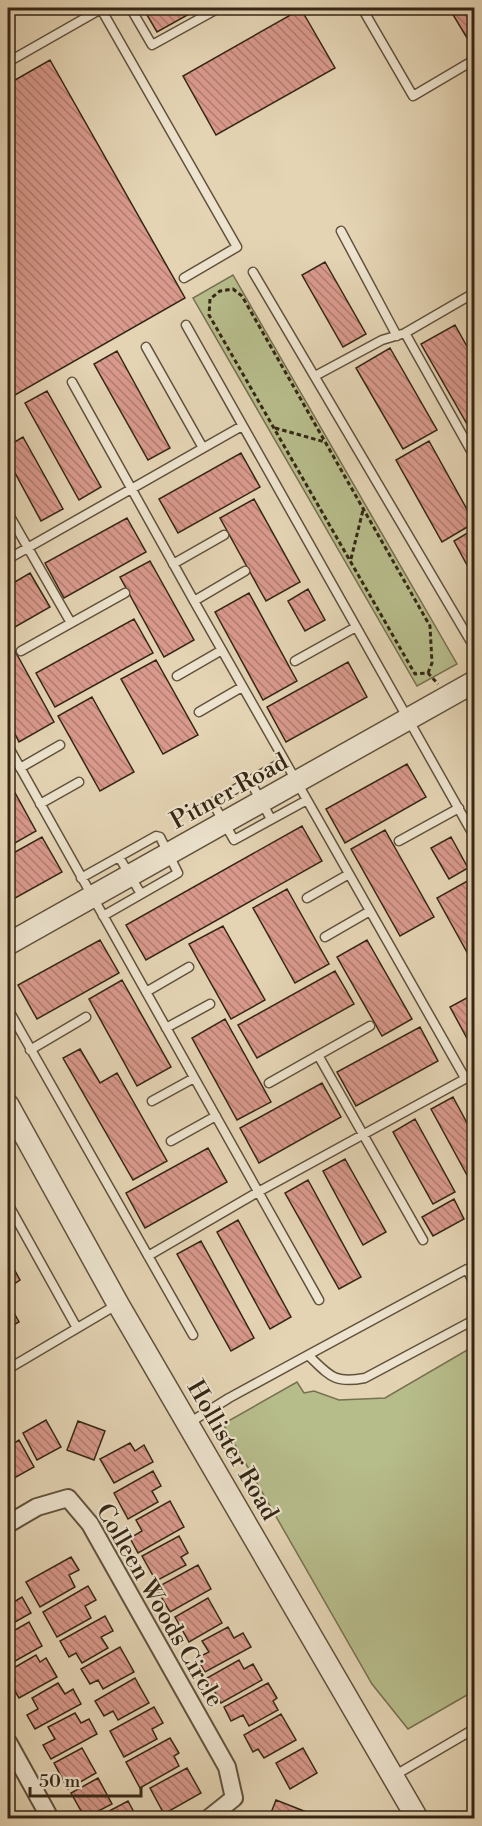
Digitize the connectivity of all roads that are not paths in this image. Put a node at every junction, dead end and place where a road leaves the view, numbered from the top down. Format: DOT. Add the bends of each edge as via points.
graph roads {
  1 [pos="219,8"];
  2 [pos="362,8"];
  3 [pos="131,9"];
  4 [pos="474,60"];
  5 [pos="8,62"];
  6 [pos="341,231"];
  7 [pos="253,272"];
  8 [pos="184,279"];
  9 [pos="474,293"];
  10 [pos="186,325"];
  11 [pos="401,334"];
  12 [pos="146,347"];
  13 [pos="315,376"];
  14 [pos="72,382"];
  15 [pos="242,426"];
  16 [pos="203,448"];
  17 [pos="474,456"];
  18 [pos="131,489"];
  19 [pos="8,513"];
  20 [pos="224,535"];
  21 [pos="27,548"];
  22 [pos="8,559"];
  23 [pos="173,564"];
  24 [pos="245,571"];
  25 [pos="125,593"];
  26 [pos="194,601"];
  27 [pos="71,623"];
  28 [pos="356,627"];
  29 [pos="474,647"];
  30 [pos="222,650"];
  31 [pos="21,651"];
  32 [pos="295,661"];
  33 [pos="177,676"];
  34 [pos="474,682"];
  35 [pos="242,687"];
  36 [pos="199,712"];
  37 [pos="408,719"];
  38 [pos="60,745"];
  39 [pos="8,746"];
  40 [pos="284,761"];
  41 [pos="20,768"];
  42 [pos="250,781"];
  43 [pos="79,782"];
  44 [pos="302,791"];
  45 [pos="40,804"];
  46 [pos="459,808"];
  47 [pos="266,811"];
  48 [pos="224,823"];
  49 [pos="474,836"];
  50 [pos="399,842"];
  51 [pos="119,857"];
  52 [pos="173,863"];
  53 [pos="349,874"];
  54 [pos="130,875"];
  55 [pos="81,878"];
  56 [pos="141,894"];
  57 [pos="92,897"];
  58 [pos="308,898"];
  59 [pos="370,911"];
  60 [pos="103,916"];
  61 [pos="325,936"];
  62 [pos="8,944"];
  63 [pos="189,967"];
  64 [pos="146,992"];
  65 [pos="210,1004"];
  66 [pos="8,1009"];
  67 [pos="86,1017"];
  68 [pos="370,1026"];
  69 [pos="166,1028"];
  70 [pos="30,1050"];
  71 [pos="318,1055"];
  72 [pos="474,1074"];
  73 [pos="194,1078"];
  74 [pos="465,1078"];
  75 [pos="269,1083"];
  76 [pos="152,1101"];
  77 [pos="8,1106"];
  78 [pos="216,1116"];
  79 [pos="363,1135"];
  80 [pos="171,1141"];
  81 [pos="258,1192"];
  82 [pos="8,1204"];
  83 [pos="423,1240"];
  84 [pos="148,1256"];
  85 [pos="474,1284"];
  86 [pos="319,1300"];
  87 [pos="118,1304"];
  88 [pos="474,1316"];
  89 [pos="77,1328"];
  90 [pos="193,1335"];
  91 [pos="308,1355"];
  92 [pos="8,1369"];
  93 [pos="188,1423"];
  94 [pos="8,1524"];
  95 [pos="474,1730"];
  96 [pos="8,1742"];
  97 [pos="392,1777"];
  98 [pos="50,1818"];
  99 [pos="209,1818"];
  100 [pos="417,1818"];
  1 -- 3 [label="lane" via="152,45"];
  2 -- 4 [label="lane" via="413,96"];
  5 -- 8 [label="lane" via="101,9 237,247"];
  6 -- 11 [label="lane"];
  7 -- 13 [label="lane"];
  9 -- 11 [label="lane"];
  10 -- 15 [label="lane"];
  11 -- 13 [label="lane"];
  11 -- 17 [label="lane"];
  12 -- 16 [label="lane"];
  13 -- 29 [label="lane"];
  14 -- 18 [label="lane"];
  15 -- 16 [label="lane"];
  15 -- 28 [label="lane"];
  16 -- 18 [label="lane"];
  18 -- 21 [label="lane"];
  18 -- 23 [label="lane"];
  19 -- 21 [label="lane"];
  20 -- 23 [label="lane"];
  21 -- 22 [label="lane"];
  21 -- 27 [label="lane"];
  23 -- 26 [label="lane"];
  24 -- 26 [label="lane"];
  25 -- 27 [label="lane"];
  26 -- 30 [label="lane"];
  27 -- 31 [label="lane"];
  28 -- 32 [label="lane"];
  28 -- 37 [label="lane"];
  30 -- 33 [label="lane"];
  30 -- 35 [label="lane"];
  34 -- 37 [label="street, Pitner Road"];
  35 -- 36 [label="lane"];
  35 -- 40 [label="lane"];
  37 -- 44 [label="street, Pitner Road"];
  37 -- 46 [label="lane"];
  38 -- 41 [label="lane"];
  39 -- 41 [label="lane"];
  40 -- 42 [label="lane"];
  40 -- 44 [label="lane"];
  41 -- 45 [label="lane"];
  42 -- 47 [label="lane"];
  42 -- 48 [label="lane" via="215,801"];
  43 -- 45 [label="lane"];
  44 -- 47 [label="street, Pitner Road"];
  44 -- 53 [label="lane"];
  45 -- 55 [label="lane"];
  46 -- 49 [label="lane"];
  46 -- 50 [label="lane"];
  47 -- 48 [label="street, Pitner Road"];
  48 -- 52 [label="street, Pitner Road"];
  51 -- 52 [label="lane" via="156,836"];
  51 -- 54 [label="lane"];
  51 -- 55 [label="lane"];
  52 -- 54 [label="street, Pitner Road"];
  52 -- 56 [label="lane"];
  53 -- 58 [label="lane"];
  53 -- 59 [label="lane"];
  54 -- 56 [label="lane"];
  54 -- 57 [label="street, Pitner Road"];
  55 -- 57 [label="lane"];
  56 -- 60 [label="lane"];
  57 -- 60 [label="lane"];
  57 -- 62 [label="street, Pitner Road"];
  59 -- 61 [label="lane"];
  59 -- 74 [label="lane"];
  60 -- 64 [label="lane"];
  63 -- 64 [label="lane"];
  64 -- 69 [label="lane"];
  65 -- 69 [label="lane"];
  66 -- 70 [label="lane"];
  67 -- 70 [label="lane"];
  68 -- 71 [label="lane"];
  69 -- 73 [label="lane"];
  70 -- 84 [label="lane"];
  71 -- 75 [label="lane"];
  71 -- 79 [label="lane"];
  72 -- 74 [label="lane"];
  73 -- 76 [label="lane"];
  73 -- 78 [label="lane"];
  74 -- 79 [label="lane"];
  77 -- 87 [label="street, Hollister Road"];
  78 -- 80 [label="lane"];
  78 -- 81 [label="lane"];
  79 -- 81 [label="lane"];
  79 -- 83 [label="lane"];
  81 -- 84 [label="lane"];
  81 -- 86 [label="lane"];
  82 -- 89 [label="lane"];
  84 -- 90 [label="lane"];
  85 -- 91 [label="lane" via="466,1269"];
  87 -- 89 [label="lane"];
  87 -- 93 [label="street, Hollister Road"];
  88 -- 91 [label="lane" via="470,1322 365,1378 347,1381 329,1376"];
  89 -- 92 [label="lane"];
  91 -- 93 [label="lane"];
  93 -- 97 [label="street, Hollister Road"];
  94 -- 99 [label="street, Colleen Woods Circle" via="37,1507 68,1498 90,1524 227,1767 234,1797"];
  95 -- 97 [label="lane"];
  96 -- 98 [label="street"];
  97 -- 100 [label="street, Hollister Road"];
}
